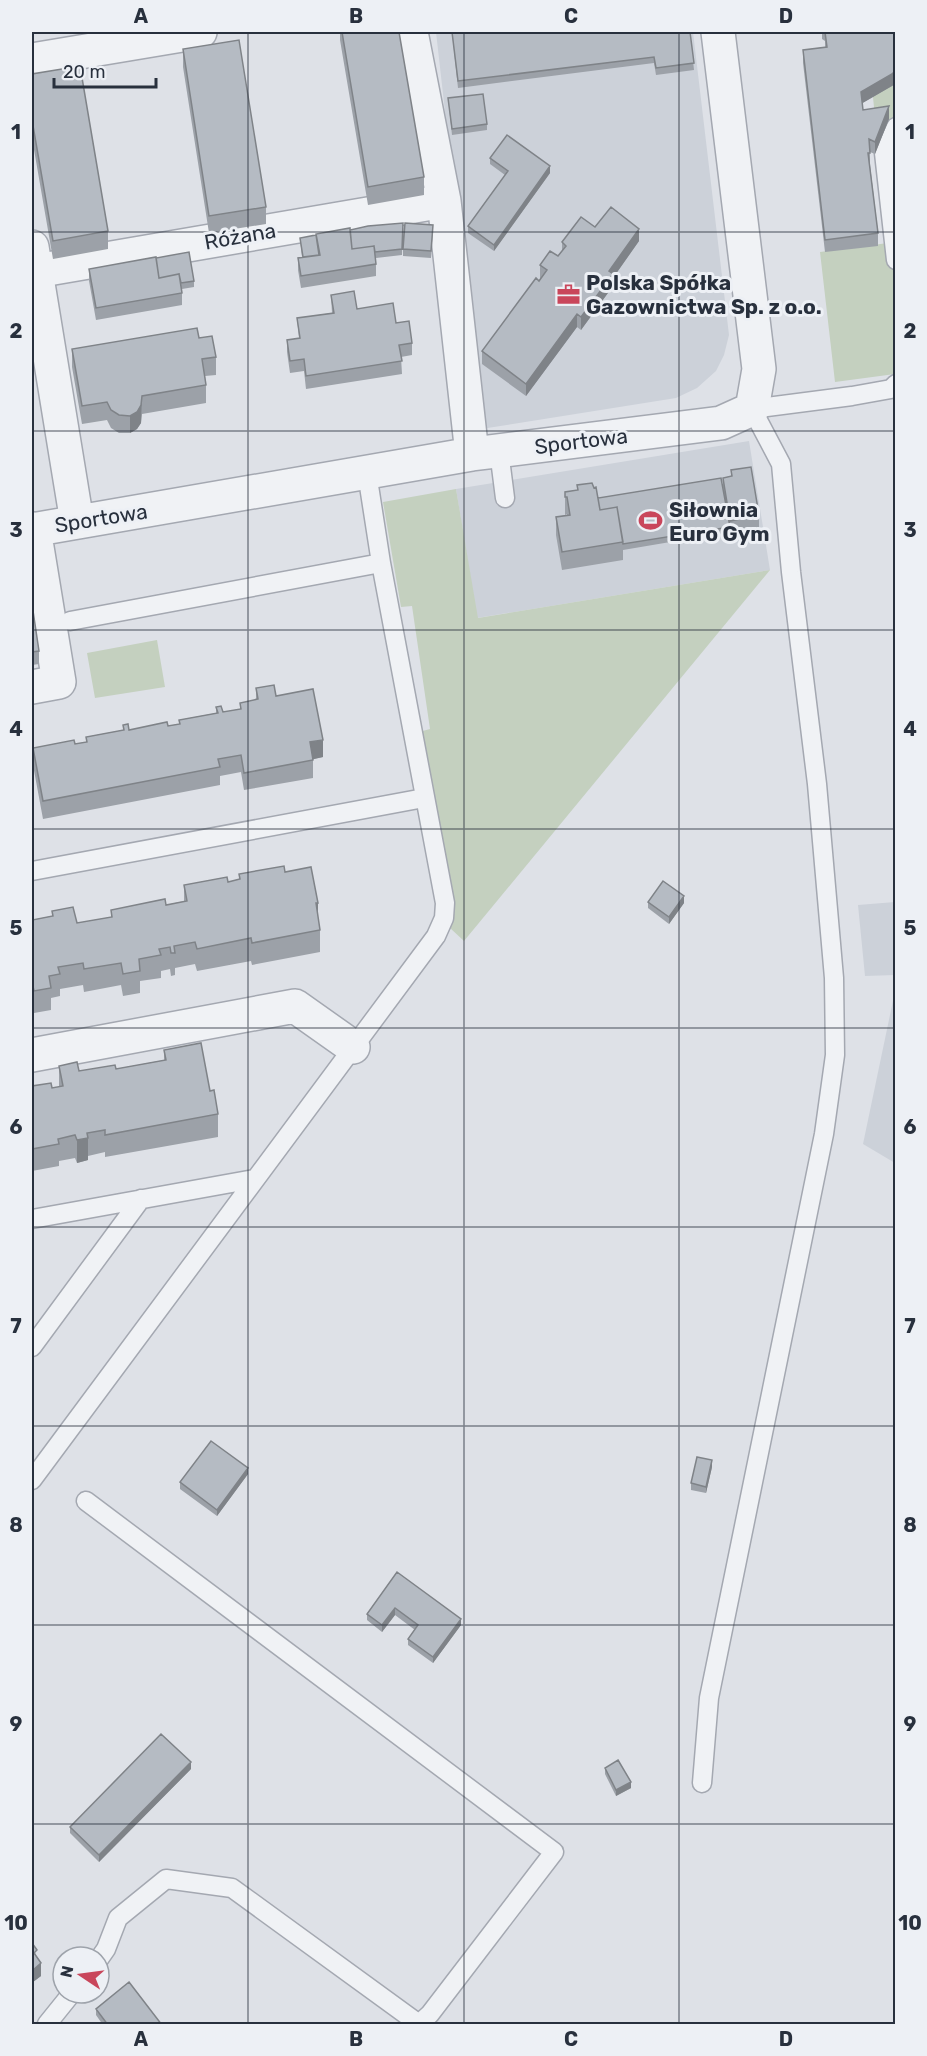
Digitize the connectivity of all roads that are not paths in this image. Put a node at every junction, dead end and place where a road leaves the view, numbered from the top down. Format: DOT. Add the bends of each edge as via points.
graph roads {
  1 [pos="200,32"];
  2 [pos="411,32"];
  3 [pos="718,32"];
  4 [pos="32,60"];
  5 [pos="896,127"];
  6 [pos="444,201"];
  7 [pos="34,259"];
  8 [pos="896,260"];
  9 [pos="896,384"];
  10 [pos="753,409"];
  11 [pos="486,453"];
  12 [pos="367,473"];
  13 [pos="505,498"];
  14 [pos="77,522"];
  15 [pos="33,529"];
  16 [pos="381,563"];
  17 [pos="70,621"];
  18 [pos="32,687"];
  19 [pos="424,798"];
  20 [pos="32,872"];
  21 [pos="353,1047"];
  22 [pos="32,1055"];
  23 [pos="254,1179"];
  24 [pos="141,1199"];
  25 [pos="32,1219"];
  26 [pos="32,1347"];
  27 [pos="32,1480"];
  28 [pos="86,1501"];
  29 [pos="702,1783"];
  30 [pos="108,1945"];
  31 [pos="63,2005"];
  32 [pos="47,2025"];
  1 -- 4 [label="street"];
  2 -- 6 [label="street"];
  3 -- 10 [label="street" via="759,369"];
  5 -- 8 [label="lane" via="884,153"];
  6 -- 7 [label="street, Różana"];
  6 -- 11 [label="street"];
  7 -- 14 [label="street"];
  9 -- 10 [label="lane" via="891,389 852,396"];
  10 -- 11 [label="street, Sportowa" via="721,423"];
  10 -- 29 [label="lane" via="780,464 817,784 834,978 835,1055 824,1134 709,1698"];
  11 -- 12 [label="street, Sportowa"];
  11 -- 13 [label="lane"];
  12 -- 14 [label="street, Sportowa"];
  12 -- 16 [label="lane"];
  14 -- 15 [label="street, Sportowa"];
  15 -- 18 [label="street" via="59,682"];
  16 -- 17 [label="lane"];
  16 -- 19 [label="lane"];
  19 -- 20 [label="lane"];
  19 -- 21 [label="lane" via="445,903 444,918 436,936"];
  21 -- 22 [label="street" via="295,1006"];
  21 -- 23 [label="lane"];
  23 -- 24 [label="lane"];
  23 -- 27 [label="lane"];
  24 -- 25 [label="lane"];
  24 -- 26 [label="lane"];
  28 -- 30 [label="lane" via="554,1852 419,2024 232,1888 166,1879 118,1918"];
  31 -- 32 [label="lane"];
}
